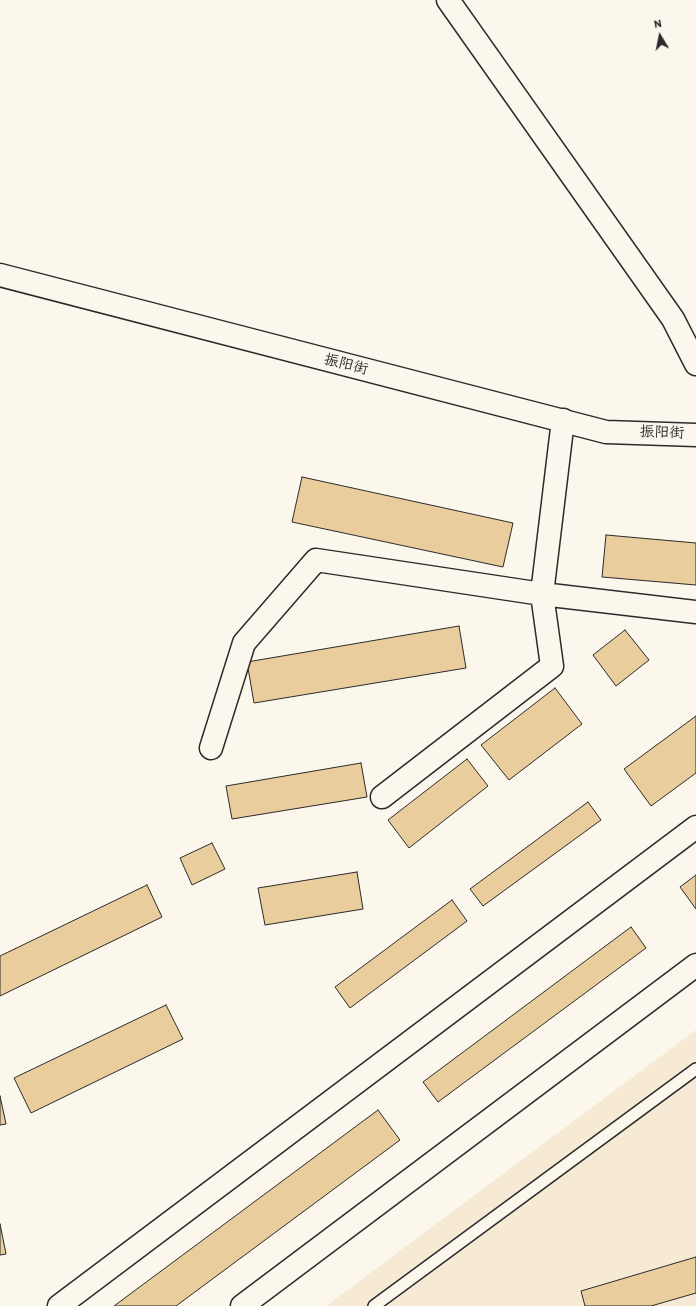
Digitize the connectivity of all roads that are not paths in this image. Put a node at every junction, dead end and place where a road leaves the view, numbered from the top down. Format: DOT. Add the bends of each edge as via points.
graph roads {
  1 [pos="448,0"];
  2 [pos="0,275"];
  3 [pos="696,364"];
  4 [pos="563,420"];
  5 [pos="696,435"];
  6 [pos="542,594"];
  7 [pos="696,612"];
  8 [pos="211,748"];
  9 [pos="382,797"];
  10 [pos="696,826"];
  11 [pos="696,964"];
  12 [pos="696,1068"];
  13 [pos="59,1306"];
  14 [pos="242,1306"];
  15 [pos="374,1306"];
  1 -- 3 [label="main road" via="673,319"];
  2 -- 4 [label="main road, 振阳街"];
  4 -- 5 [label="main road, 振阳街" via="606,432"];
  4 -- 6 [label="main road"];
  6 -- 7 [label="main road"];
  6 -- 8 [label="main road" via="316,560 244,643"];
  6 -- 9 [label="main road" via="552,666"];
  10 -- 13 [label="main road"];
  11 -- 14 [label="main road"];
  12 -- 15 [label="lane"];
}
